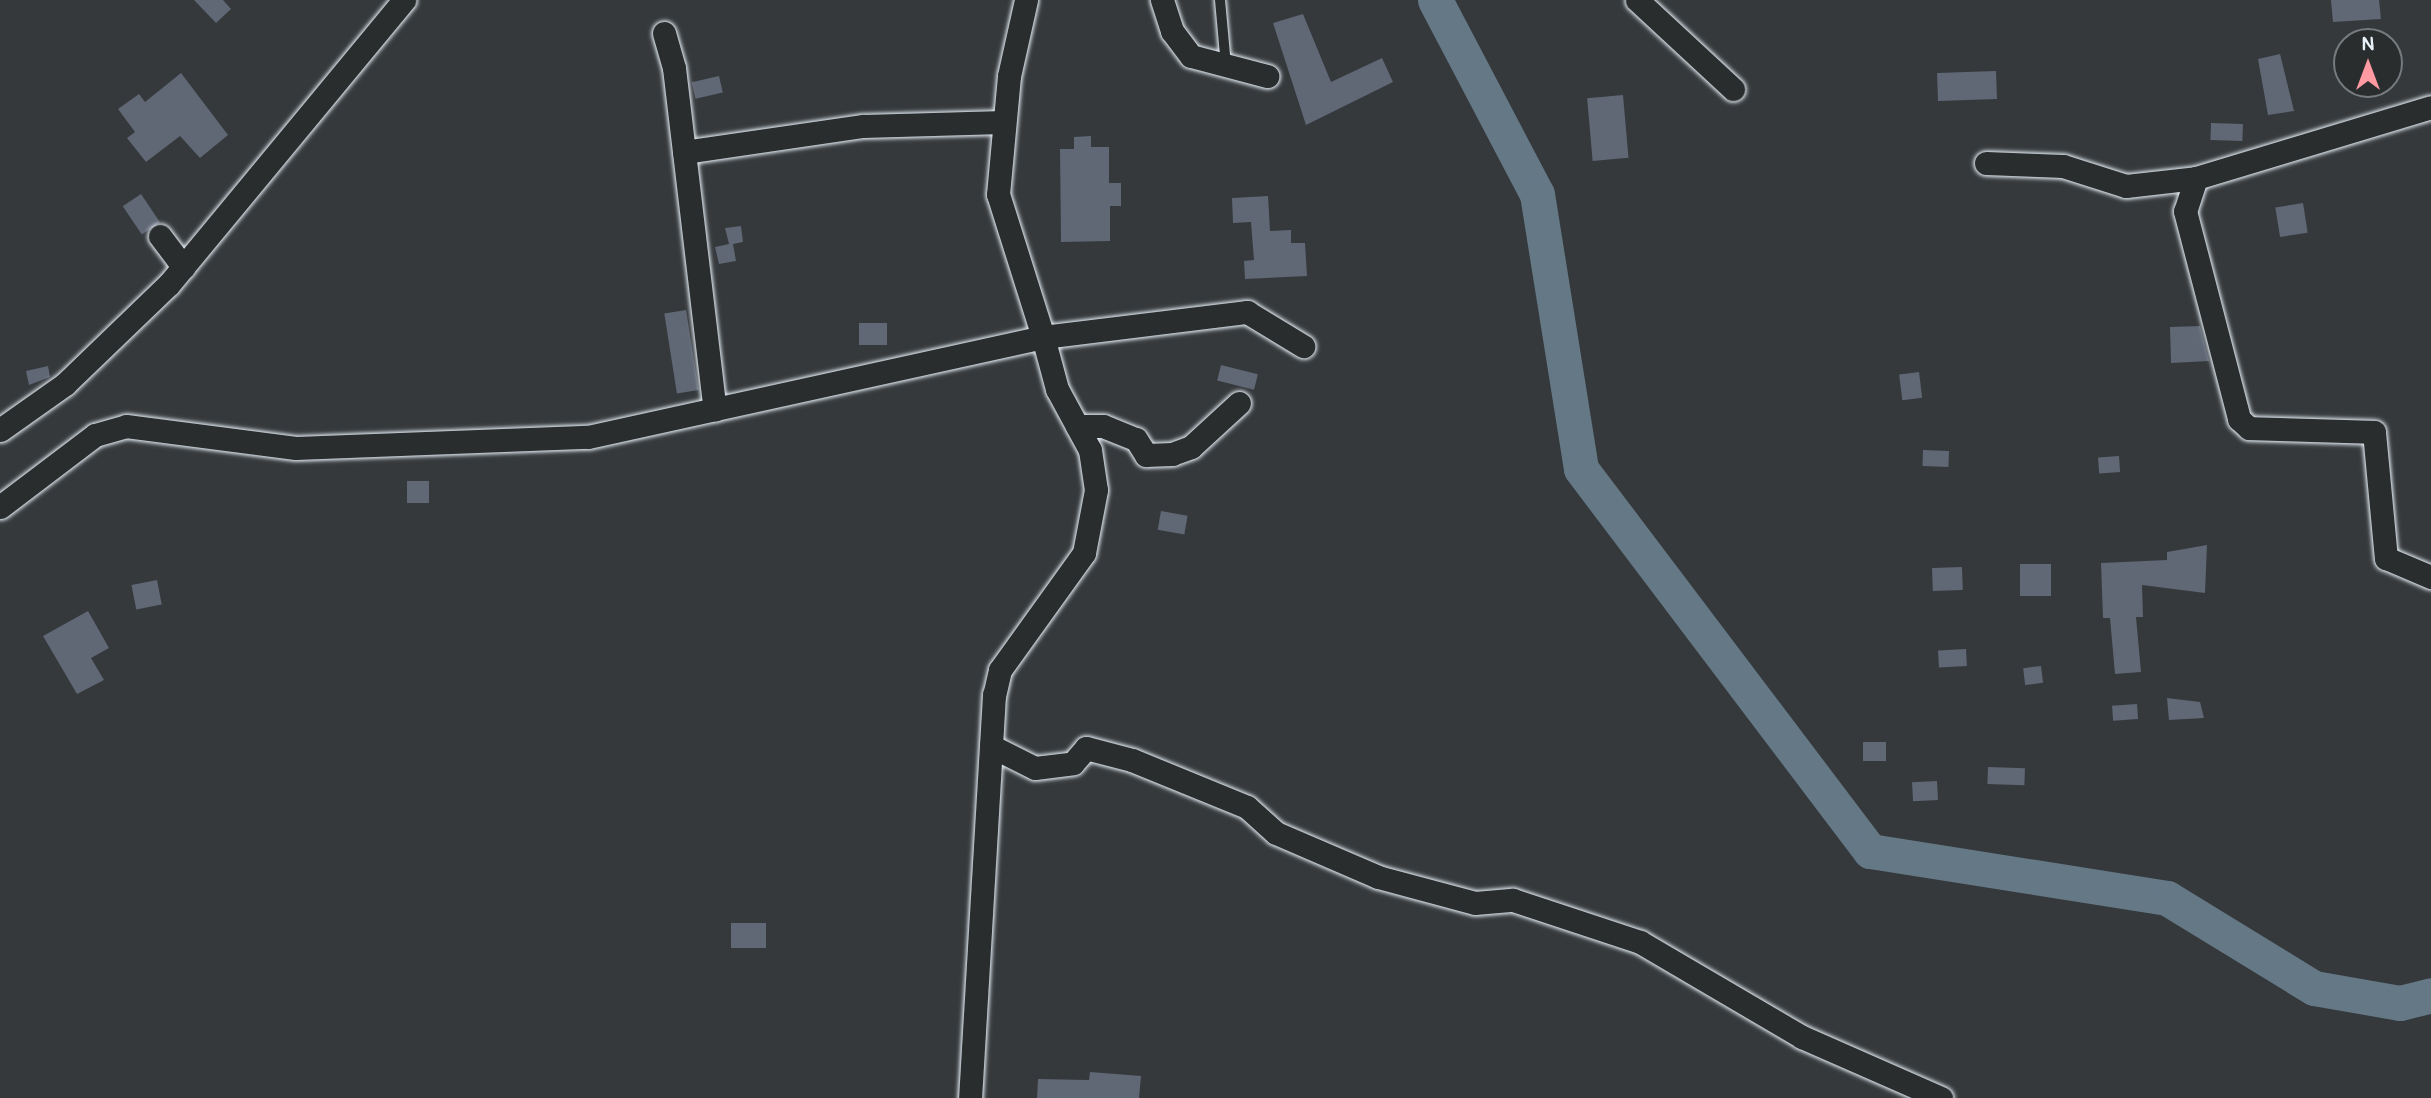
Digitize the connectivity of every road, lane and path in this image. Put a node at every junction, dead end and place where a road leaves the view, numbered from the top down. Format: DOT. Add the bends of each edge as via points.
graph roads {
  1 [pos="404,0"];
  2 [pos="1026,0"];
  3 [pos="1162,0"];
  4 [pos="1220,0"];
  5 [pos="1637,0"];
  6 [pos="664,33"];
  7 [pos="1226,68"];
  8 [pos="1266,76"];
  9 [pos="1733,89"];
  10 [pos="2431,107"];
  11 [pos="1003,122"];
  12 [pos="684,152"];
  13 [pos="1986,163"];
  14 [pos="2196,178"];
  15 [pos="160,236"];
  16 [pos="183,267"];
  17 [pos="1043,337"];
  18 [pos="1303,346"];
  19 [pos="1239,403"];
  20 [pos="715,410"];
  21 [pos="1077,425"];
  22 [pos="0,430"];
  23 [pos="0,507"];
  24 [pos="2431,577"];
  25 [pos="991,746"];
  26 [pos="970,1098"];
  27 [pos="1941,1098"];
  1 -- 16 [label="street"];
  2 -- 11 [label="street"];
  3 -- 7 [label="street" via="1172,31 1191,56"];
  4 -- 7 [label="lane"];
  5 -- 9 [label="street"];
  6 -- 12 [label="street"];
  7 -- 8 [label="street"];
  10 -- 14 [label="street"];
  11 -- 12 [label="street" via="863,126"];
  11 -- 17 [label="street" via="998,194"];
  12 -- 20 [label="street"];
  13 -- 14 [label="street" via="2063,166 2126,186"];
  14 -- 24 [label="street" via="2185,211 2239,419 2249,428 2374,432 2380,440 2386,558"];
  15 -- 16 [label="street"];
  16 -- 22 [label="street" via="65,384"];
  17 -- 18 [label="street" via="1247,312"];
  17 -- 20 [label="street"];
  17 -- 21 [label="street" via="1057,389"];
  19 -- 21 [label="street" via="1191,447 1172,454 1146,455 1136,439 1103,426"];
  20 -- 23 [label="street" via="588,437 296,448 126,425 95,435"];
  21 -- 25 [label="street" via="1090,450 1096,490 1087,542 1000,670"];
  25 -- 26 [label="street"];
  25 -- 27 [label="street" via="1035,768 1073,764 1086,748 1132,760 1247,807 1276,833 1378,877 1475,903 1513,900 1640,942 1802,1038"];
}
